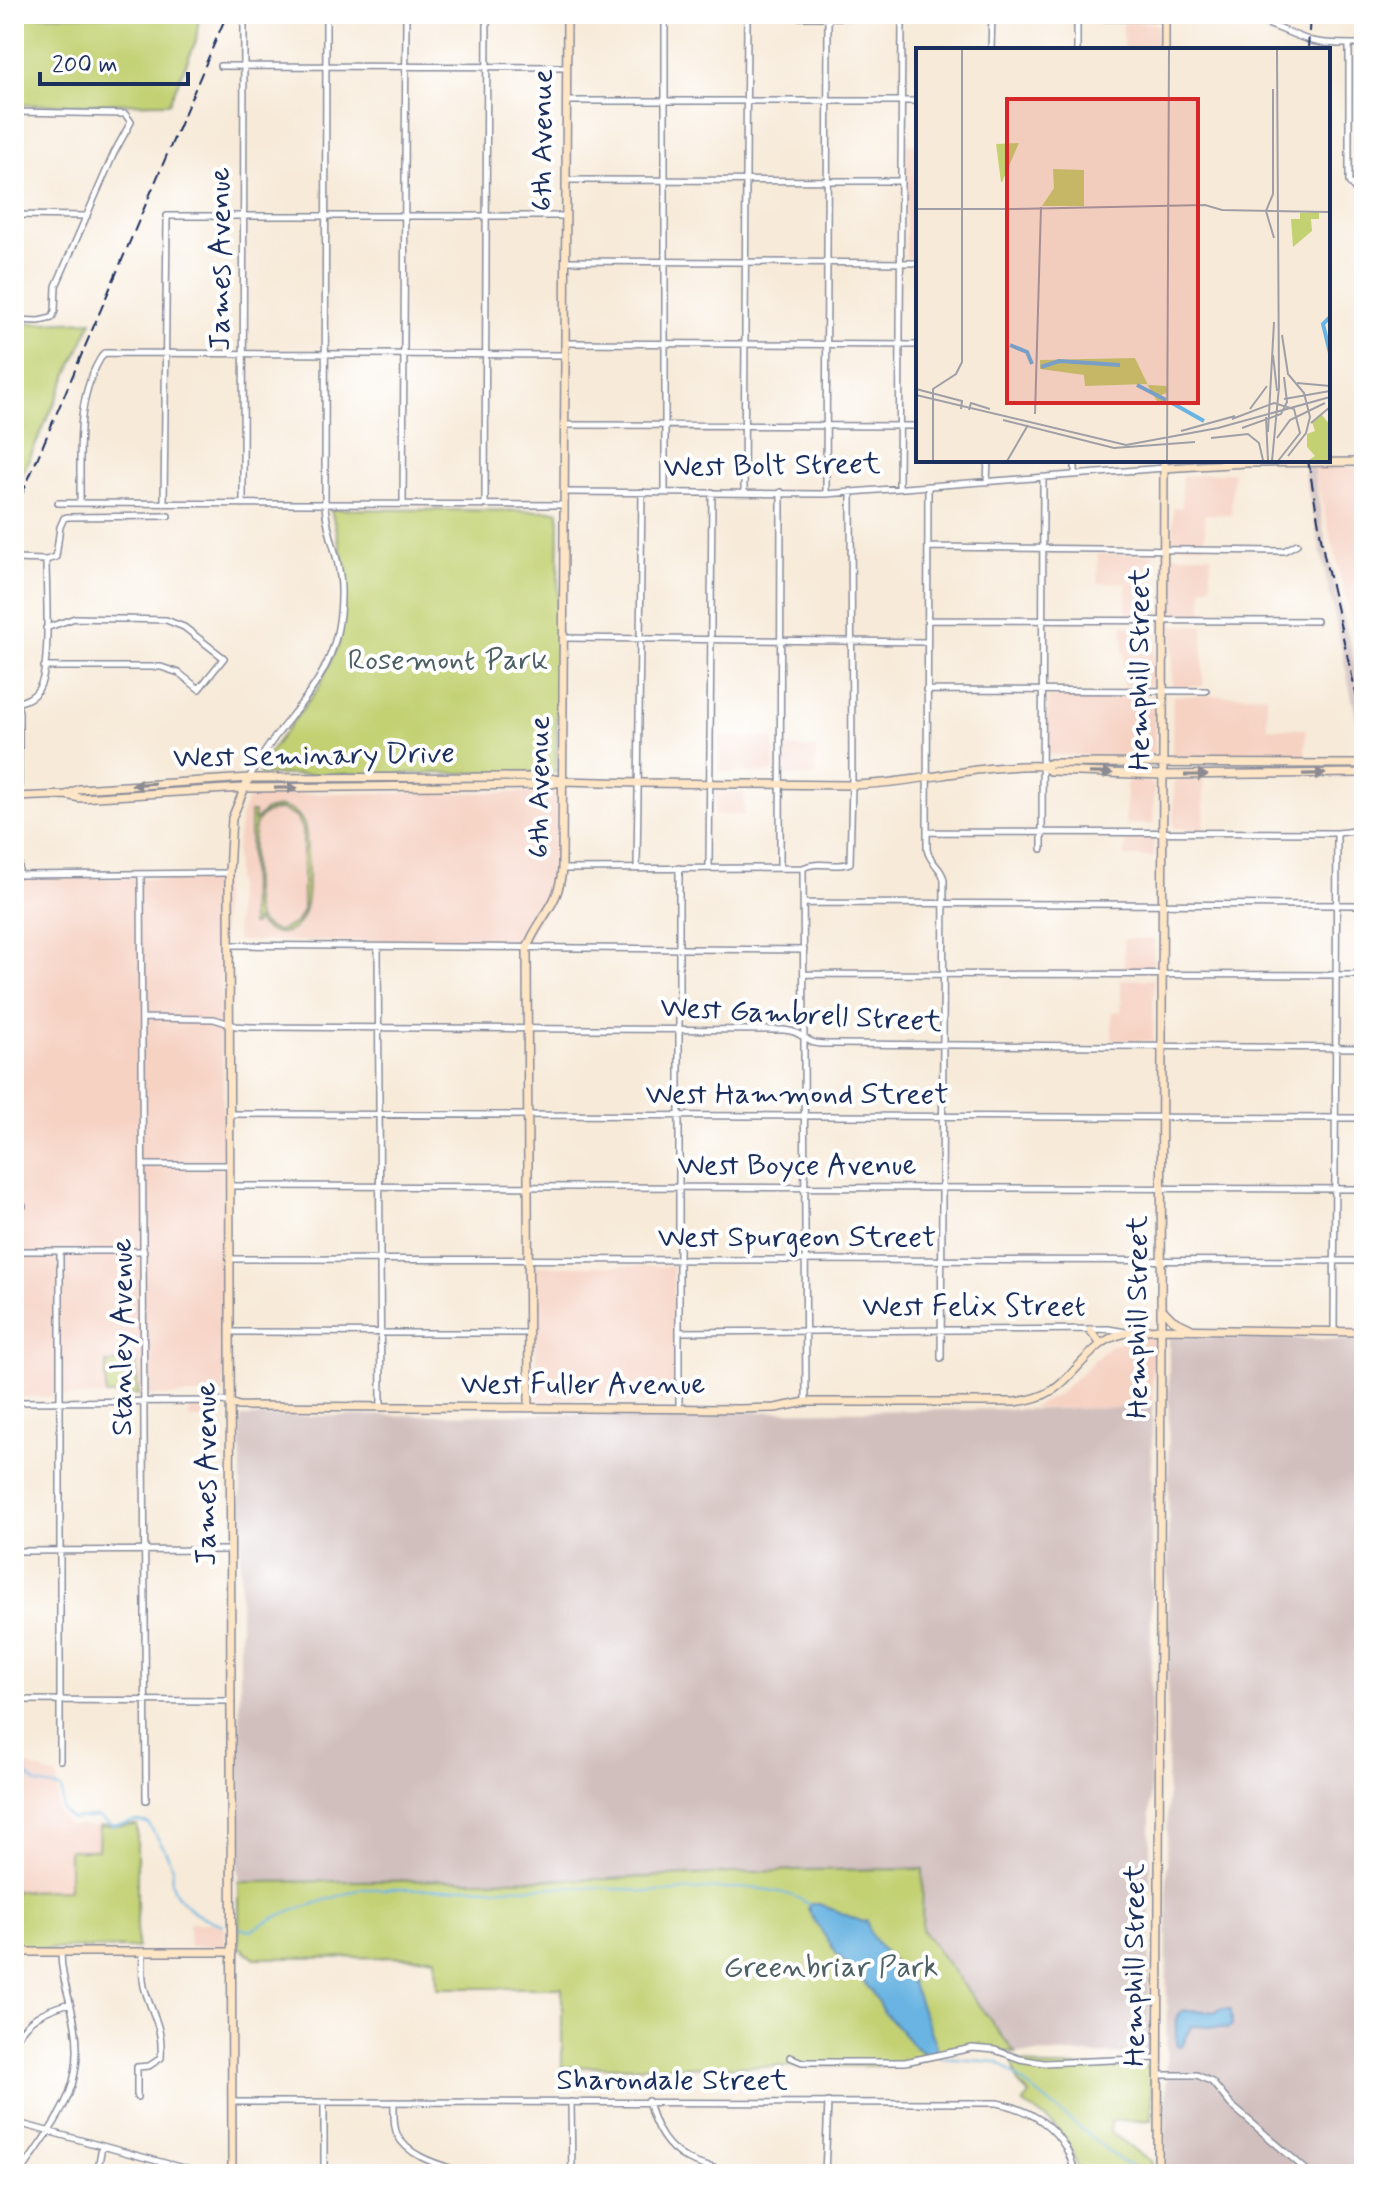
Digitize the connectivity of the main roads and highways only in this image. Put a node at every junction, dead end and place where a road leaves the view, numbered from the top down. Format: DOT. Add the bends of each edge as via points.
graph roads {
  1 [pos="567,15"];
  2 [pos="1165,17"];
  3 [pos="1165,48"];
  4 [pos="1181,462"];
  5 [pos="1364,462"];
  6 [pos="1164,464"];
  7 [pos="1190,467"];
  8 [pos="1162,763"];
  9 [pos="1267,763"];
  10 [pos="1364,764"];
  11 [pos="1042,766"];
  12 [pos="1364,773"];
  13 [pos="1162,775"];
  14 [pos="1263,775"];
  15 [pos="249,778"];
  16 [pos="329,778"];
  17 [pos="563,781"];
  18 [pos="447,782"];
  19 [pos="329,787"];
  20 [pos="243,788"];
  21 [pos="66,795"];
  22 [pos="16,797"];
  23 [pos="1160,1308"];
  24 [pos="1160,1329"];
  25 [pos="1090,1330"];
  26 [pos="1196,1330"];
  27 [pos="1127,1332"];
  28 [pos="1364,1332"];
  29 [pos="1101,1344"];
  30 [pos="230,1403"];
  31 [pos="529,1408"];
  32 [pos="14,1952"];
  33 [pos="232,1952"];
  34 [pos="1158,2171"];
  35 [pos="232,2174"];
  1 -- 17 [label="main road, 6th Avenue"];
  2 -- 3 [label="main road"];
  4 -- 7 [label="main road"];
  5 -- 7 [label="main road, West Bolt Street"];
  6 -- 7 [label="main road, West Bolt Street"];
  6 -- 8 [label="main road, Hemphill Street"];
  8 -- 9 [label="main road, West Seminary Drive"];
  8 -- 11 [label="main road, West Seminary Drive"];
  8 -- 13 [label="main road, Hemphill Street"];
  9 -- 10 [label="main road, West Seminary Drive"];
  9 -- 14 [label="main road"];
  11 -- 13 [label="main road, West Seminary Drive, one-way" via="1060,772"];
  11 -- 17 [label="main road, West Seminary Drive" via="852,785"];
  14 -- 12 [label="main road, West Seminary Drive, one-way"];
  13 -- 14 [label="main road, West Seminary Drive, one-way"];
  13 -- 23 [label="main road, Hemphill Street"];
  15 -- 16 [label="main road, West Seminary Drive"];
  15 -- 20 [label="main road, James Avenue"];
  15 -- 21 [label="main road, West Seminary Drive, one-way" via="79,789"];
  16 -- 18 [label="main road, West Seminary Drive"];
  16 -- 19 [label="main road"];
  17 -- 18 [label="main road, West Seminary Drive"];
  17 -- 31 [label="main road, 6th Avenue" via="561,886 527,948"];
  18 -- 19 [label="main road, West Seminary Drive"];
  20 -- 19 [label="main road, West Seminary Drive, one-way"];
  20 -- 21 [label="main road, West Seminary Drive"];
  20 -- 30 [label="main road, James Avenue" via="232,818 229,873"];
  21 -- 22 [label="main road, West Seminary Drive"];
  23 -- 24 [label="main road, Hemphill Street"];
  23 -- 26 [label="main road"];
  24 -- 26 [label="main road, West Felix Street"];
  24 -- 27 [label="main road, West Felix Street"];
  24 -- 34 [label="main road, Hemphill Street"];
  25 -- 29 [label="main road"];
  26 -- 28 [label="main road, West Felix Street"];
  27 -- 29 [label="main road, West Fuller Avenue"];
  29 -- 31 [label="main road, West Fuller Avenue" via="1068,1380 1034,1400 806,1402 762,1409"];
  30 -- 31 [label="main road, West Fuller Avenue"];
  30 -- 33 [label="main road, James Avenue"];
  32 -- 33 [label="main road"];
  33 -- 35 [label="main road, James Avenue"];
}
